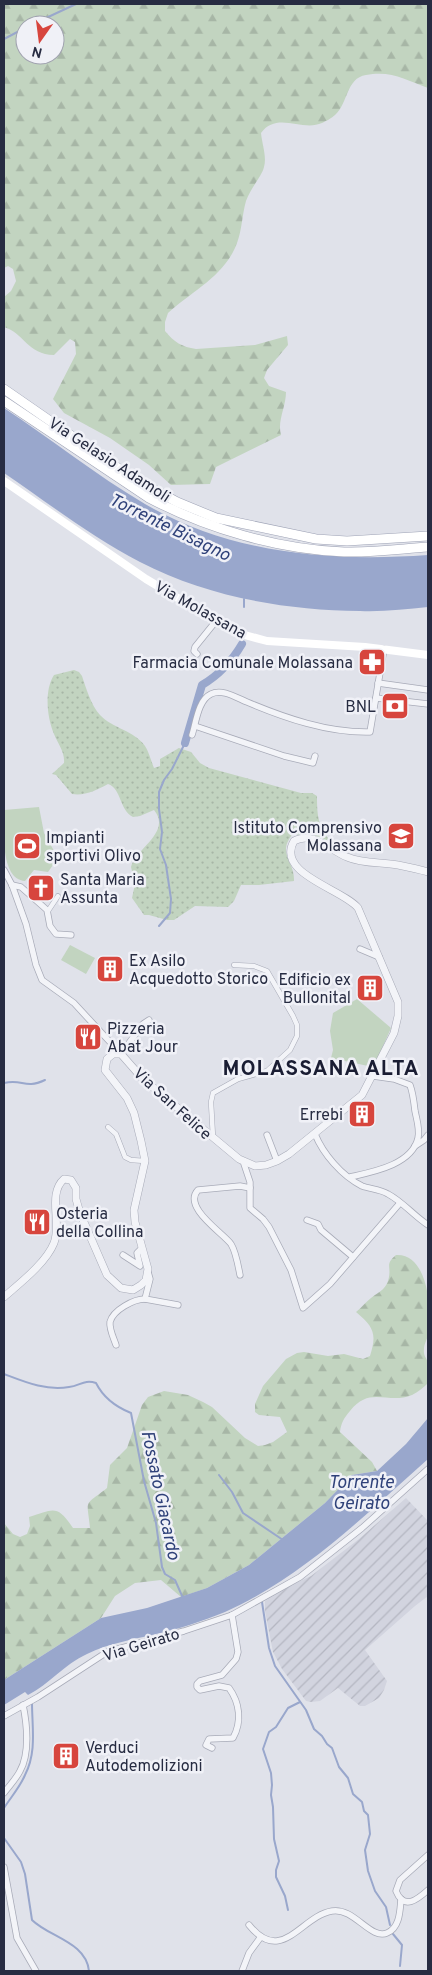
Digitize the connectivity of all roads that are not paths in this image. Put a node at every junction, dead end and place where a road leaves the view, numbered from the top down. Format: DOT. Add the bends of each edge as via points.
graph roads {
  1 [pos="4,389"];
  2 [pos="4,401"];
  3 [pos="4,481"];
  4 [pos="428,536"];
  5 [pos="428,547"];
  6 [pos="216,621"];
  7 [pos="384,649"];
  8 [pos="197,654"];
  9 [pos="428,655"];
  10 [pos="378,683"];
  11 [pos="428,690"];
  12 [pos="376,698"];
  13 [pos="428,704"];
  14 [pos="195,726"];
  15 [pos="192,735"];
  16 [pos="315,756"];
  17 [pos="4,870"];
  18 [pos="428,872"];
  19 [pos="12,885"];
  20 [pos="58,896"];
  21 [pos="48,912"];
  22 [pos="71,936"];
  23 [pos="360,949"];
  24 [pos="379,957"];
  25 [pos="234,965"];
  26 [pos="149,1020"];
  27 [pos="121,1054"];
  28 [pos="373,1076"];
  29 [pos="108,1127"];
  30 [pos="314,1134"];
  31 [pos="266,1135"];
  32 [pos="428,1135"];
  33 [pos="213,1138"];
  34 [pos="415,1146"];
  35 [pos="145,1160"];
  36 [pos="242,1161"];
  37 [pos="278,1161"];
  38 [pos="350,1177"];
  39 [pos="250,1188"];
  40 [pos="400,1203"];
  41 [pos="307,1220"];
  42 [pos="428,1225"];
  43 [pos="142,1248"];
  44 [pos="123,1255"];
  45 [pos="353,1257"];
  46 [pos="148,1272"];
  47 [pos="240,1275"];
  48 [pos="4,1297"];
  49 [pos="145,1299"];
  50 [pos="178,1305"];
  51 [pos="116,1346"];
  52 [pos="428,1469"];
  53 [pos="232,1615"];
  54 [pos="24,1704"];
  55 [pos="4,1716"];
  56 [pos="212,1748"];
  57 [pos="4,1793"];
  58 [pos="428,1855"];
  59 [pos="4,1867"];
  60 [pos="428,1890"];
  61 [pos="401,1899"];
  62 [pos="249,1926"];
  63 [pos="260,1938"];
  64 [pos="36,1971"];
  65 [pos="242,1971"];
  1 -- 4 [label="main road, Via Gelasio Adamoli" via="146,486 216,518 316,539 347,542"];
  2 -- 5 [label="main road, Via Gelasio Adamoli" via="149,498 215,527 251,537 345,552"];
  3 -- 6 [label="main road, Via Molassana" via="140,575"];
  6 -- 7 [label="main road, Via Molassana" via="241,634 260,639"];
  6 -- 8 [label="street" via="195,647"];
  7 -- 9 [label="main road, Via Molassana"];
  7 -- 10 [label="street"];
  10 -- 11 [label="street"];
  10 -- 12 [label="street"];
  12 -- 13 [label="street"];
  12 -- 14 [label="street" via="369,732 309,724 217,692 202,702"];
  14 -- 15 [label="street"];
  14 -- 16 [label="street" via="284,756 313,763"];
  17 -- 19 [label="street"];
  18 -- 24 [label="street, Via San Felice" via="353,859 310,838 301,838 292,844 291,857 301,871 356,905"];
  19 -- 21 [label="street" via="20,887"];
  19 -- 27 [label="street" via="42,980 74,1003"];
  20 -- 21 [label="street"];
  21 -- 22 [label="street" via="50,926 56,934"];
  23 -- 24 [label="street"];
  24 -- 28 [label="street, Via San Felice" via="399,1012 394,1033"];
  25 -- 33 [label="street" via="254,966 267,971 293,1016 297,1036 290,1050 267,1072 238,1079 213,1093 210,1102"];
  26 -- 27 [label="street" via="142,1024"];
  27 -- 33 [label="street, Via San Felice" via="143,1079"];
  27 -- 35 [label="street, Via San Felice" via="109,1056 104,1066 134,1113"];
  28 -- 30 [label="street, Via San Felice" via="358,1099"];
  28 -- 34 [label="street" via="410,1084 419,1127"];
  29 -- 35 [label="street" via="116,1134 125,1157"];
  30 -- 37 [label="street, Via San Felice"];
  30 -- 38 [label="street" via="326,1154"];
  31 -- 37 [label="street"];
  32 -- 34 [label="street"];
  33 -- 36 [label="street, Via San Felice"];
  34 -- 38 [label="street" via="397,1162"];
  35 -- 43 [label="street, Via San Felice" via="134,1210"];
  36 -- 37 [label="street, Via San Felice" via="255,1166"];
  36 -- 39 [label="street"];
  38 -- 40 [label="street" via="363,1186 389,1194"];
  39 -- 45 [label="street" via="250,1208 269,1227 291,1270 303,1308"];
  39 -- 47 [label="street" via="230,1187 195,1193 200,1214 231,1245"];
  40 -- 42 [label="street"];
  40 -- 45 [label="street"];
  41 -- 45 [label="street" via="318,1224"];
  43 -- 44 [label="street" via="137,1253 140,1266"];
  43 -- 46 [label="street, Via San Felice"];
  46 -- 48 [label="street" via="146,1280 133,1290 121,1288 111,1280 80,1213 75,1185 72,1180 64,1179 56,1191 54,1244 28,1276"];
  46 -- 49 [label="street" via="150,1279"];
  49 -- 50 [label="street"];
  49 -- 51 [label="street" via="129,1303 112,1319 110,1326"];
  52 -- 53 [label="street, Via Geirato" via="362,1528 300,1577"];
  53 -- 54 [label="street, Via Geirato" via="107,1652"];
  53 -- 56 [label="street" via="238,1652 236,1659 222,1675 197,1684 200,1690 219,1686 229,1688 239,1712 233,1738 210,1738 206,1745"];
  54 -- 55 [label="street, Via Geirato"];
  54 -- 57 [label="street" via="24,1762"];
  58 -- 61 [label="street" via="400,1880 396,1891"];
  59 -- 64 [label="street" via="16,1938"];
  60 -- 61 [label="street" via="412,1902"];
  61 -- 63 [label="street" via="398,1920 385,1934 375,1933 352,1915 339,1911 322,1915 284,1939 268,1941"];
  62 -- 63 [label="street"];
  63 -- 65 [label="street"];
}
